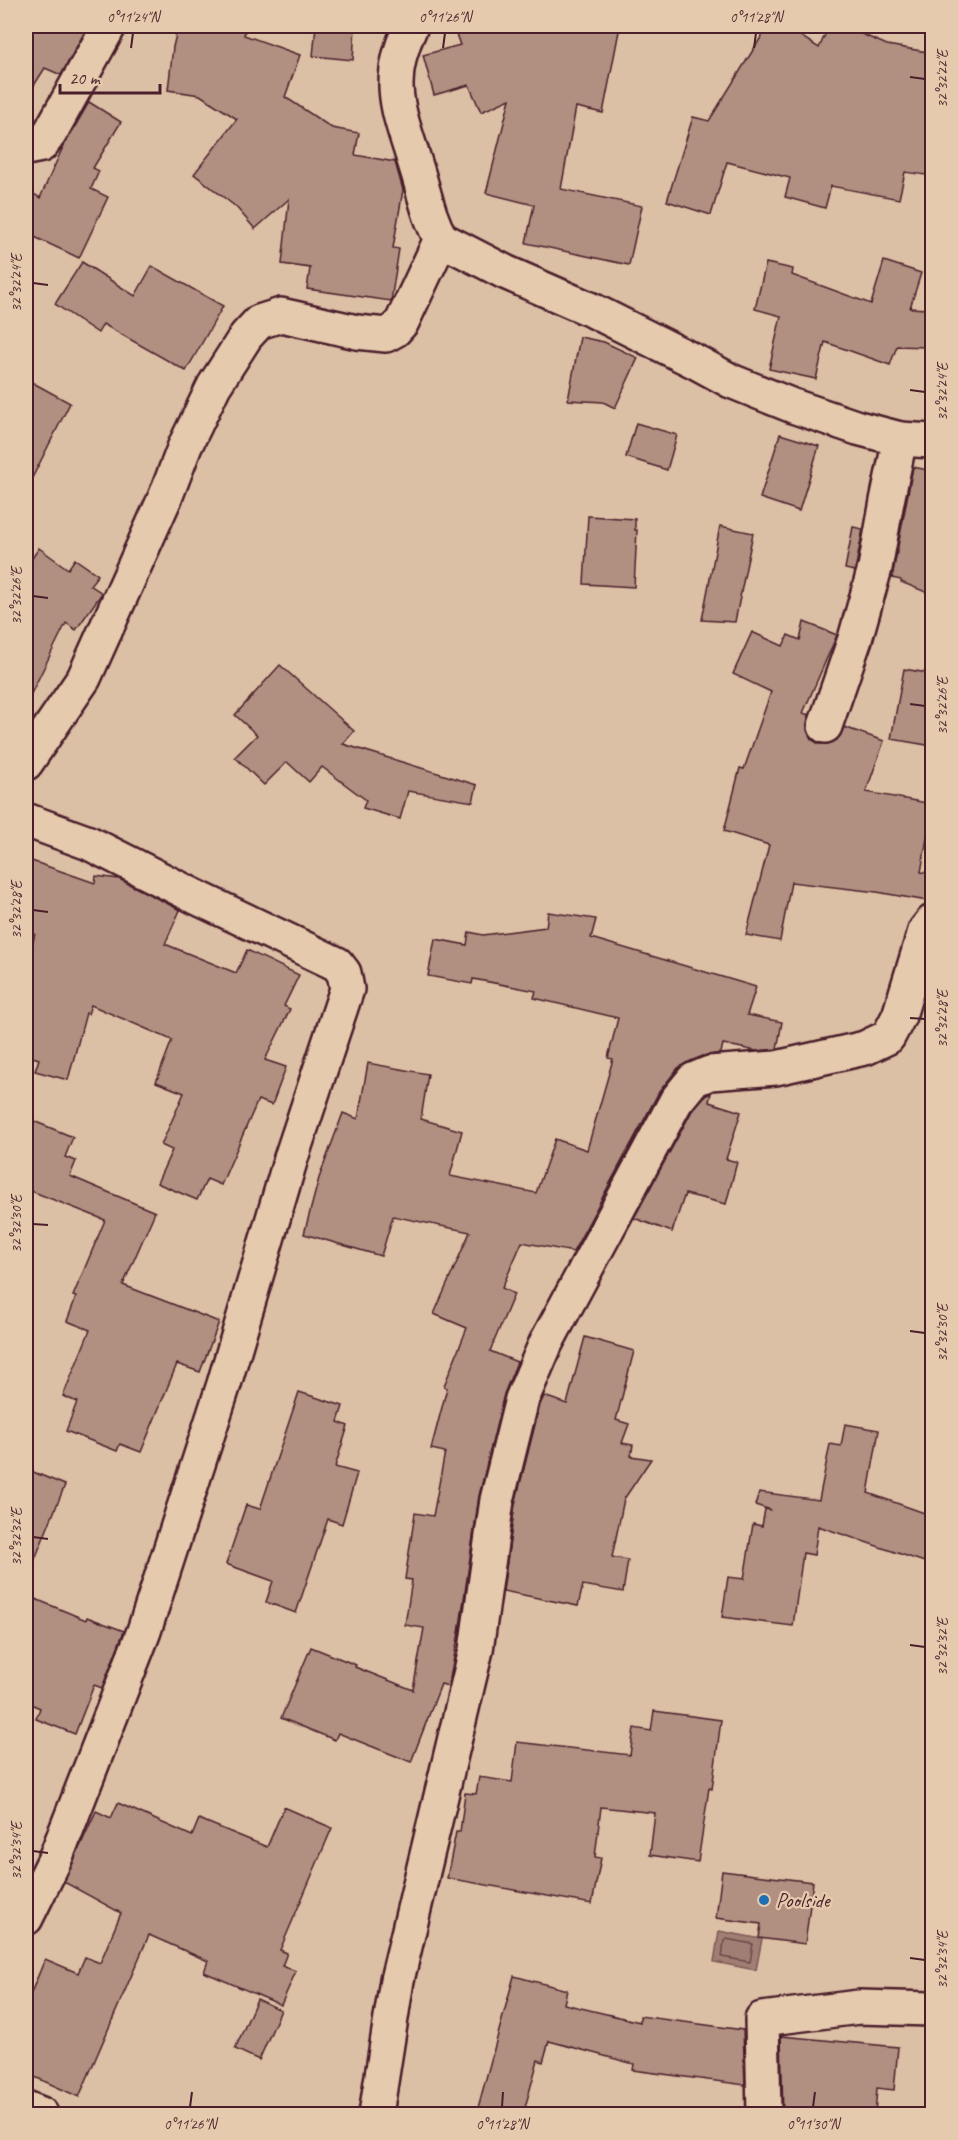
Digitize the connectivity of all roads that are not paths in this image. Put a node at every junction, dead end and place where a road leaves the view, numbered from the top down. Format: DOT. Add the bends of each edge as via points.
graph roads {
  1 [pos="109,26"];
  2 [pos="411,26"];
  3 [pos="26,148"];
  4 [pos="441,239"];
  5 [pos="900,439"];
  6 [pos="933,441"];
  7 [pos="825,726"];
  8 [pos="26,763"];
  9 [pos="26,819"];
  10 [pos="933,922"];
  11 [pos="26,1918"];
  12 [pos="933,2009"];
  13 [pos="26,2108"];
  14 [pos="41,2115"];
  15 [pos="376,2115"];
  16 [pos="764,2115"];
  1 -- 3 [label="street" via="50,133 41,145"];
  2 -- 4 [label="street" via="398,61 396,103 430,219"];
  4 -- 5 [label="street" via="731,381 793,406"];
  4 -- 8 [label="street" via="395,330 386,334 357,332 281,315 259,322 246,336 214,386 184,446 165,498 84,678"];
  5 -- 6 [label="street"];
  5 -- 7 [label="street" via="875,568"];
  9 -- 11 [label="street" via="89,843 338,964 347,989 144,1631 55,1859"];
  10 -- 15 [label="street" via="925,931 899,1016 888,1037 865,1048 776,1068 710,1073 693,1080 676,1101 546,1343 522,1400 497,1500 476,1650 397,1980"];
  12 -- 16 [label="street" via="859,2007 762,2019"];
  13 -- 14 [label="street"];
}
